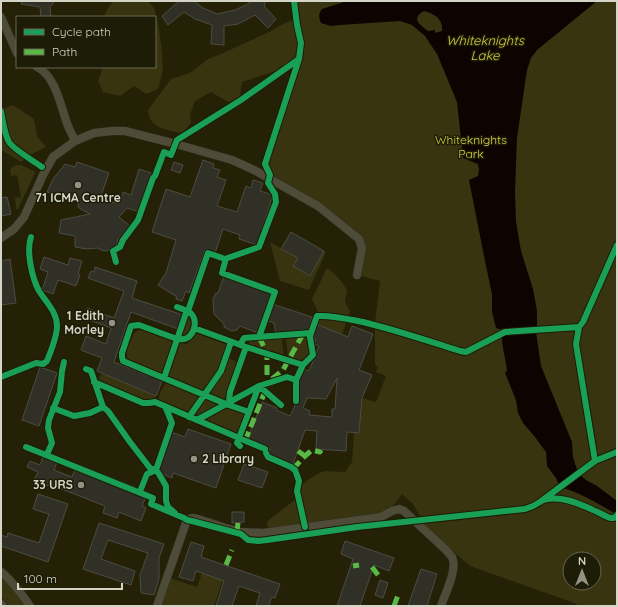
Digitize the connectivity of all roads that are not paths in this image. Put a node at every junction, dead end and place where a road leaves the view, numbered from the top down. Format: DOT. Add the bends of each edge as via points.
graph roads {
  1 [pos="1,17"];
  2 [pos="16,51"];
  3 [pos="39,68"];
  4 [pos="75,141"];
  5 [pos="1,238"];
  6 [pos="357,275"];
  7 [pos="1,572"];
  8 [pos="1,604"];
  9 [pos="3,606"];
  10 [pos="30,606"];
  11 [pos="157,606"];
  12 [pos="441,606"];
  1 -- 2 [label="street"];
  3 -- 4 [label="street" via="54,86"];
  4 -- 5 [label="street" via="53,157 24,217 14,229"];
  4 -- 6 [label="street" via="94,133 136,133 215,154 254,170 318,206 359,239 362,248"];
  7 -- 10 [label="street"];
  8 -- 9 [label="street"];
  11 -- 12 [label="street" via="187,520 198,519 241,532 263,533 381,517 399,509 452,557 454,570"];
}
